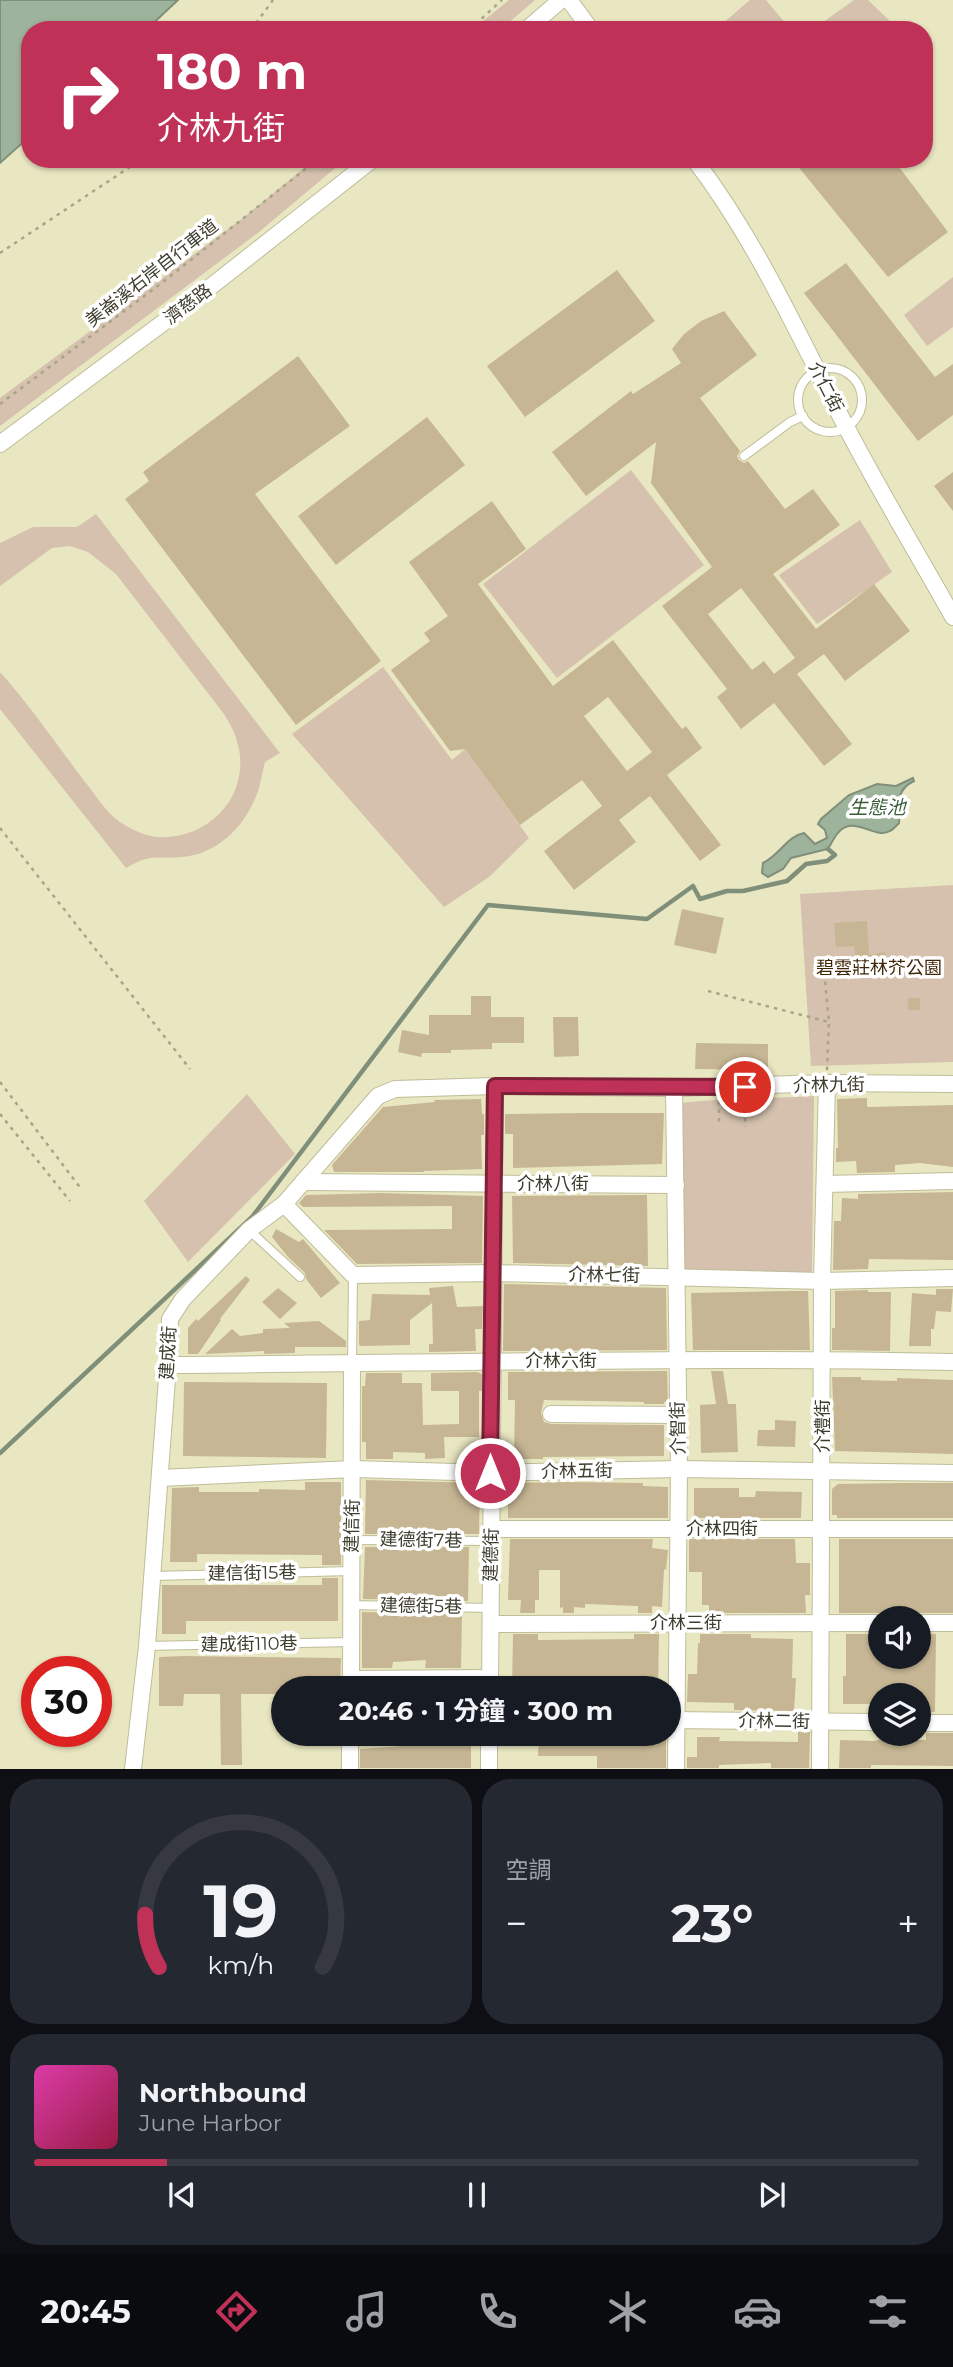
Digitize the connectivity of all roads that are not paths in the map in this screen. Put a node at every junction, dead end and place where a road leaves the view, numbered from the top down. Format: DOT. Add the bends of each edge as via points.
graph roads {
  1 [pos="561,0"];
  2 [pos="569,0"];
  3 [pos="536,21"];
  4 [pos="584,21"];
  5 [pos="362,168"];
  6 [pos="701,168"];
  7 [pos="817,370"];
  8 [pos="803,416"];
  9 [pos="847,428"];
  10 [pos="0,444"];
  11 [pos="744,456"];
  12 [pos="953,617"];
  13 [pos="827,1083"];
  14 [pos="953,1084"];
  15 [pos="495,1086"];
  16 [pos="674,1088"];
  17 [pos="953,1181"];
  18 [pos="303,1182"];
  19 [pos="495,1184"];
  20 [pos="825,1184"];
  21 [pos="676,1185"];
  22 [pos="284,1204"];
  23 [pos="249,1230"];
  24 [pos="494,1273"];
  25 [pos="353,1275"];
  26 [pos="300,1277"];
  27 [pos="677,1277"];
  28 [pos="953,1278"];
  29 [pos="822,1281"];
  30 [pos="822,1360"];
  31 [pos="491,1361"];
  32 [pos="679,1361"];
  33 [pos="953,1362"];
  34 [pos="352,1364"];
  35 [pos="168,1365"];
  36 [pos="551,1414"];
  37 [pos="677,1415"];
  38 [pos="353,1469"];
  39 [pos="679,1469"];
  40 [pos="823,1471"];
  41 [pos="490,1473"];
  42 [pos="953,1473"];
  43 [pos="160,1478"];
  44 [pos="678,1529"];
  45 [pos="822,1529"];
  46 [pos="953,1529"];
  47 [pos="491,1535"];
  48 [pos="351,1540"];
  49 [pos="351,1571"];
  50 [pos="152,1576"];
  51 [pos="351,1605"];
  52 [pos="491,1616"];
  53 [pos="679,1623"];
  54 [pos="822,1623"];
  55 [pos="868,1623"];
  56 [pos="931,1623"];
  57 [pos="953,1623"];
  58 [pos="351,1642"];
  59 [pos="147,1646"];
  60 [pos="351,1676"];
  61 [pos="490,1676"];
  62 [pos="676,1676"];
  63 [pos="681,1720"];
  64 [pos="821,1721"];
  65 [pos="868,1722"];
  66 [pos="931,1723"];
  67 [pos="953,1723"];
  68 [pos="350,1746"];
  69 [pos="489,1746"];
  70 [pos="675,1746"];
  71 [pos="133,1769"];
  72 [pos="350,1769"];
  73 [pos="489,1769"];
  74 [pos="676,1769"];
  75 [pos="820,1769"];
  1 -- 3 [label="street"];
  2 -- 4 [label="street"];
  5 -- 10 [label="street, 濟慈路"];
  6 -- 7 [label="street, 介仁街" via="754,247"];
  7 -- 8 [label="lane" via="798,394"];
  7 -- 9 [label="street, 介仁街"];
  7 -- 9 [label="lane" via="848,373 856,380 863,401"];
  8 -- 9 [label="lane" via="816,429 837,432"];
  8 -- 11 [label="lane"];
  9 -- 12 [label="street, 介仁街"];
  13 -- 14 [label="street, 介林九街"];
  13 -- 16 [label="street, 介林九街"];
  13 -- 20 [label="street, 介禮街"];
  15 -- 16 [label="street, 介林九街"];
  15 -- 18 [label="street, 建成街" via="395,1089 378,1096"];
  15 -- 19 [label="street, 建德街"];
  16 -- 21 [label="street, 介智街"];
  17 -- 20 [label="street"];
  18 -- 19 [label="street, 介林八街"];
  18 -- 22 [label="street, 建成街"];
  19 -- 21 [label="street, 介林八街"];
  19 -- 24 [label="street, 建德街"];
  20 -- 29 [label="street, 介禮街"];
  21 -- 27 [label="street, 介智街"];
  22 -- 23 [label="street, 建成街"];
  22 -- 25 [label="street"];
  23 -- 26 [label="lane"];
  23 -- 35 [label="street, 建成街" via="183,1299 170,1319"];
  24 -- 25 [label="street, 介林七街"];
  24 -- 27 [label="street, 介林七街"];
  24 -- 31 [label="street, 建德街"];
  25 -- 34 [label="lane"];
  27 -- 29 [label="street, 介林七街"];
  27 -- 32 [label="street, 介智街"];
  28 -- 29 [label="street, 介林七街"];
  29 -- 30 [label="street, 介禮街"];
  30 -- 32 [label="street, 介林六街"];
  30 -- 33 [label="street, 介林六街"];
  30 -- 40 [label="street, 介禮街"];
  31 -- 32 [label="street, 介林六街"];
  31 -- 34 [label="street, 介林六街"];
  31 -- 41 [label="street, 建德街"];
  32 -- 37 [label="street, 介智街"];
  34 -- 35 [label="street, 介林六街"];
  34 -- 38 [label="street, 建信街"];
  35 -- 43 [label="street, 建成街"];
  36 -- 37 [label="street"];
  37 -- 39 [label="street, 介智街"];
  38 -- 41 [label="street, 介林五街"];
  38 -- 43 [label="street, 介林五街"];
  38 -- 48 [label="street, 建信街"];
  39 -- 40 [label="street, 介林五街"];
  39 -- 41 [label="street, 介林五街"];
  39 -- 44 [label="street, 介智街"];
  40 -- 42 [label="street, 介林五街"];
  40 -- 45 [label="street, 介禮街"];
  41 -- 47 [label="street, 建德街"];
  43 -- 50 [label="street, 建成街"];
  44 -- 45 [label="street, 介林四街"];
  44 -- 47 [label="street, 介林四街"];
  44 -- 53 [label="street, 介智街"];
  45 -- 46 [label="street, 介林四街"];
  45 -- 54 [label="street, 介禮街"];
  47 -- 48 [label="lane, 建德街7巷"];
  47 -- 52 [label="street, 建德街"];
  48 -- 49 [label="street, 建信街"];
  49 -- 50 [label="lane, 建信街15巷"];
  49 -- 51 [label="street, 建信街"];
  50 -- 59 [label="street, 建成街"];
  51 -- 52 [label="lane, 建德街5巷"];
  51 -- 58 [label="street, 建信街"];
  52 -- 53 [label="street, 介林三街"];
  52 -- 61 [label="street, 建德街"];
  53 -- 54 [label="street, 介林三街"];
  53 -- 62 [label="street, 介智街"];
  54 -- 55 [label="street, 介林三街"];
  54 -- 64 [label="street, 介禮街"];
  56 -- 57 [label="street"];
  58 -- 59 [label="lane, 建成街110巷"];
  58 -- 60 [label="street, 建信街"];
  59 -- 71 [label="street, 建成街"];
  63 -- 64 [label="street, 介林二街"];
  64 -- 65 [label="street, 介林二街"];
  64 -- 75 [label="street, 介禮街"];
  66 -- 67 [label="street"];
  68 -- 72 [label="street"];
  69 -- 73 [label="street"];
  70 -- 74 [label="street, 介智街"];
}
